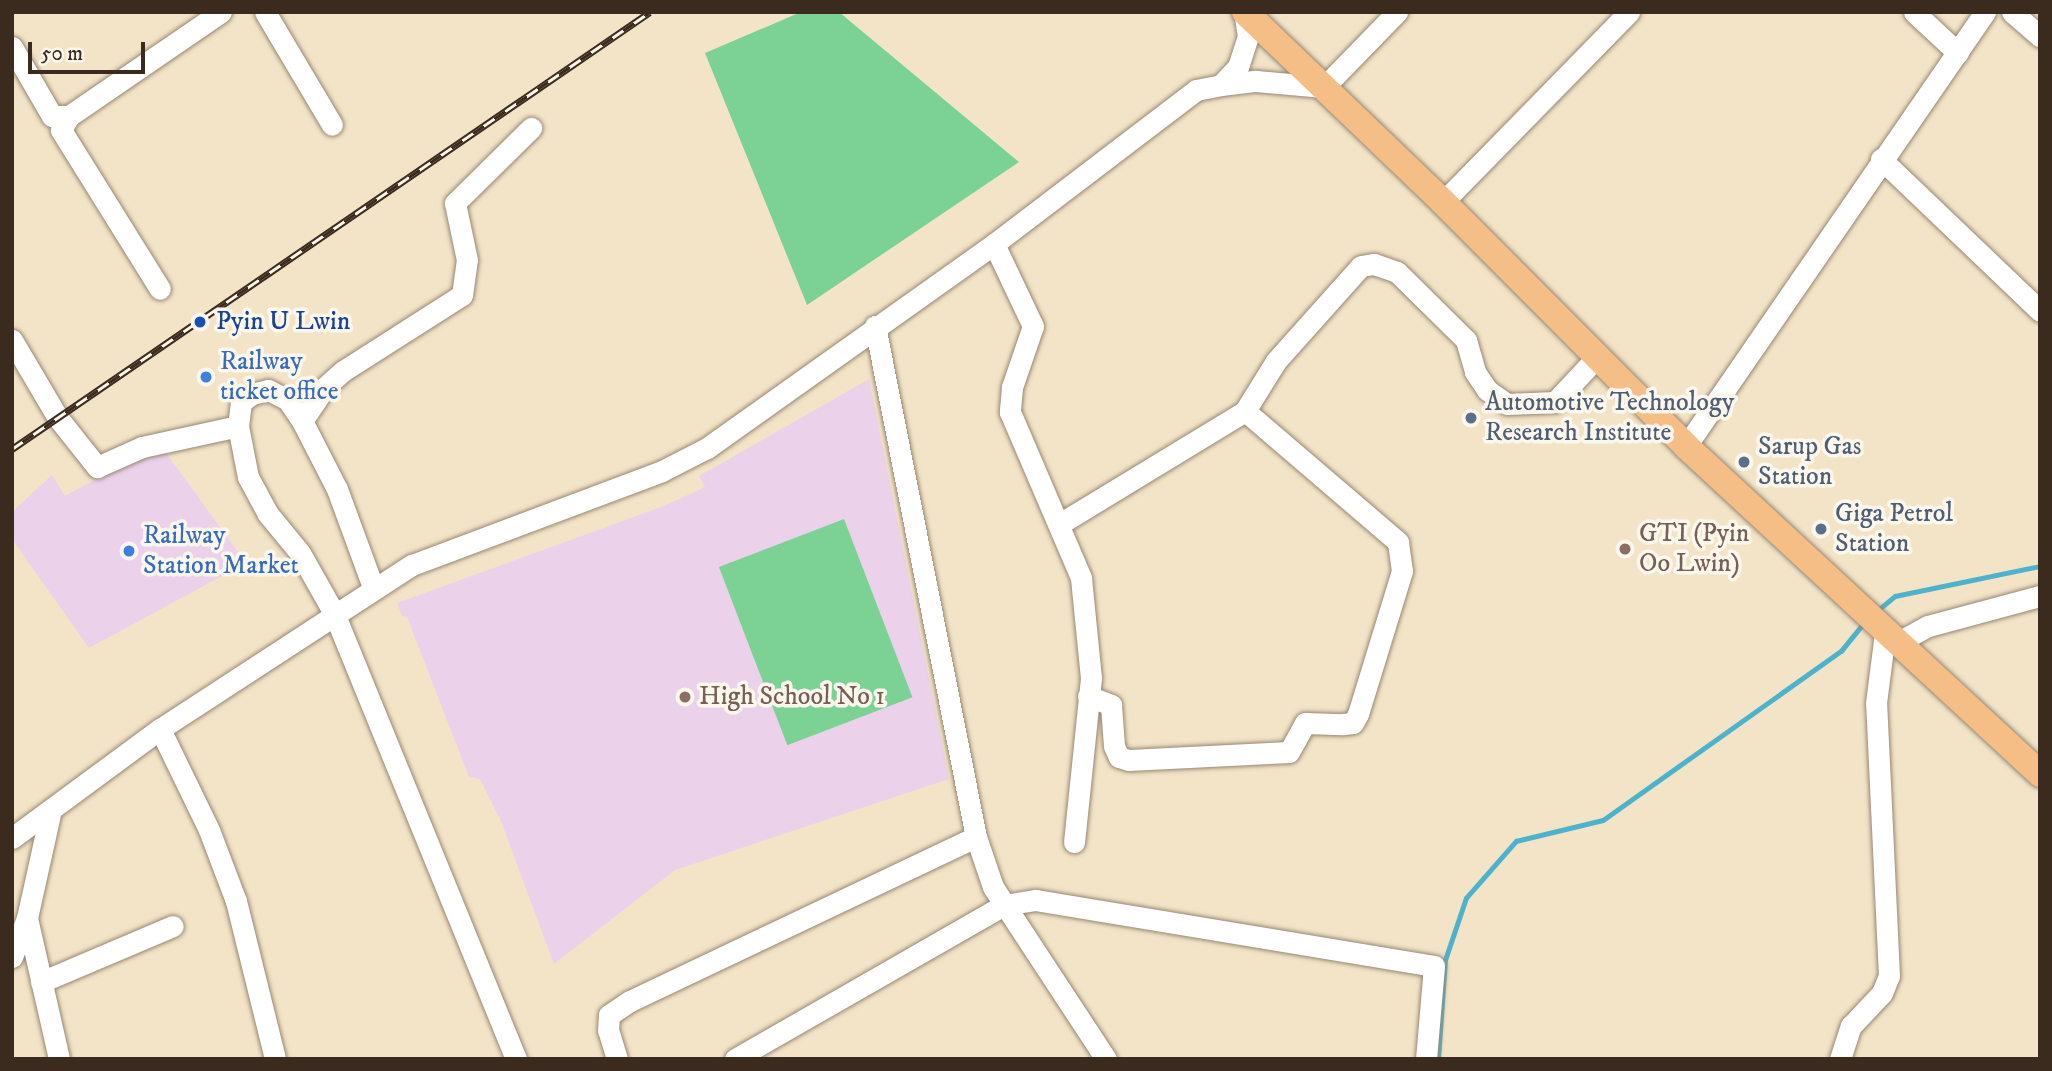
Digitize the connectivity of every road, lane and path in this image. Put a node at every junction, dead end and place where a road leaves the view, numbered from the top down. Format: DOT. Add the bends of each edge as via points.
graph roads {
  1 [pos="221,12"];
  2 [pos="265,12"];
  3 [pos="1245,12"];
  4 [pos="1398,12"];
  5 [pos="1629,12"];
  6 [pos="1914,12"];
  7 [pos="1985,12"];
  8 [pos="2012,12"];
  9 [pos="2040,36"];
  10 [pos="12,47"];
  11 [pos="1958,53"];
  12 [pos="1221,85"];
  13 [pos="1324,87"];
  14 [pos="69,116"];
  15 [pos="332,125"];
  16 [pos="531,128"];
  17 [pos="1881,159"];
  18 [pos="1443,202"];
  19 [pos="994,244"];
  20 [pos="160,289"];
  21 [pos="2040,311"];
  22 [pos="875,326"];
  23 [pos="12,340"];
  24 [pos="1597,357"];
  25 [pos="1245,411"];
  26 [pos="302,421"];
  27 [pos="238,426"];
  28 [pos="1686,446"];
  29 [pos="1061,523"];
  30 [pos="373,587"];
  31 [pos="2040,596"];
  32 [pos="334,613"];
  33 [pos="1881,627"];
  34 [pos="1088,696"];
  35 [pos="160,729"];
  36 [pos="2040,774"];
  37 [pos="50,814"];
  38 [pos="12,838"];
  39 [pos="975,838"];
  40 [pos="1074,842"];
  41 [pos="1004,905"];
  42 [pos="27,918"];
  43 [pos="173,926"];
  44 [pos="12,957"];
  45 [pos="41,982"];
  46 [pos="59,1059"];
  47 [pos="275,1059"];
  48 [pos="516,1059"];
  49 [pos="617,1059"];
  50 [pos="735,1059"];
  51 [pos="1106,1059"];
  52 [pos="1426,1059"];
  53 [pos="1840,1059"];
  1 -- 14 [label="street"];
  2 -- 15 [label="street"];
  3 -- 12 [label="street" via="1248,36 1238,67"];
  3 -- 13 [label="main road"];
  4 -- 13 [label="street"];
  5 -- 18 [label="street"];
  6 -- 11 [label="street"];
  7 -- 11 [label="street"];
  8 -- 9 [label="street"];
  10 -- 14 [label="street" via="52,116"];
  11 -- 17 [label="street"];
  12 -- 13 [label="street" via="1256,81"];
  12 -- 19 [label="street" via="1196,90"];
  13 -- 18 [label="main road"];
  14 -- 20 [label="street" via="61,130"];
  16 -- 26 [label="street" via="454,203 467,260 462,295 343,371 325,387"];
  17 -- 21 [label="street"];
  17 -- 28 [label="street"];
  18 -- 24 [label="main road"];
  19 -- 22 [label="street"];
  19 -- 29 [label="street" via="1033,326 1012,387 1010,412"];
  22 -- 30 [label="street" via="695,454 662,471 467,541"];
  22 -- 39 [label="street"];
  23 -- 27 [label="street" via="58,418 97,467 142,447"];
  24 -- 25 [label="street" via="1555,402 1507,404 1487,390 1475,372 1466,340 1397,272 1374,264 1362,266 1276,361"];
  24 -- 28 [label="main road"];
  25 -- 29 [label="street"];
  25 -- 34 [label="street" via="1398,542 1402,571 1358,714 1353,723 1305,723 1289,752 1129,760 1119,757 1114,746 1111,705"];
  26 -- 27 [label="street" via="288,400 268,390 241,402"];
  26 -- 30 [label="street" via="337,489"];
  27 -- 32 [label="street" via="248,477"];
  28 -- 33 [label="main road"];
  29 -- 34 [label="street" via="1081,578 1090,660"];
  30 -- 32 [label="street"];
  31 -- 33 [label="street" via="1928,626"];
  32 -- 35 [label="street"];
  32 -- 48 [label="street"];
  33 -- 36 [label="main road"];
  33 -- 53 [label="street" via="1876,703 1889,976 1882,993 1851,1026"];
  34 -- 40 [label="street"];
  35 -- 37 [label="street"];
  35 -- 47 [label="street" via="209,830 236,901"];
  37 -- 38 [label="street"];
  37 -- 42 [label="street"];
  39 -- 41 [label="street"];
  39 -- 49 [label="street" via="630,1001 609,1015 608,1030"];
  41 -- 50 [label="street"];
  41 -- 51 [label="street"];
  41 -- 52 [label="street" via="1059,901 1434,966"];
  42 -- 44 [label="street"];
  42 -- 45 [label="street"];
  43 -- 45 [label="street"];
  45 -- 46 [label="street"];
}
